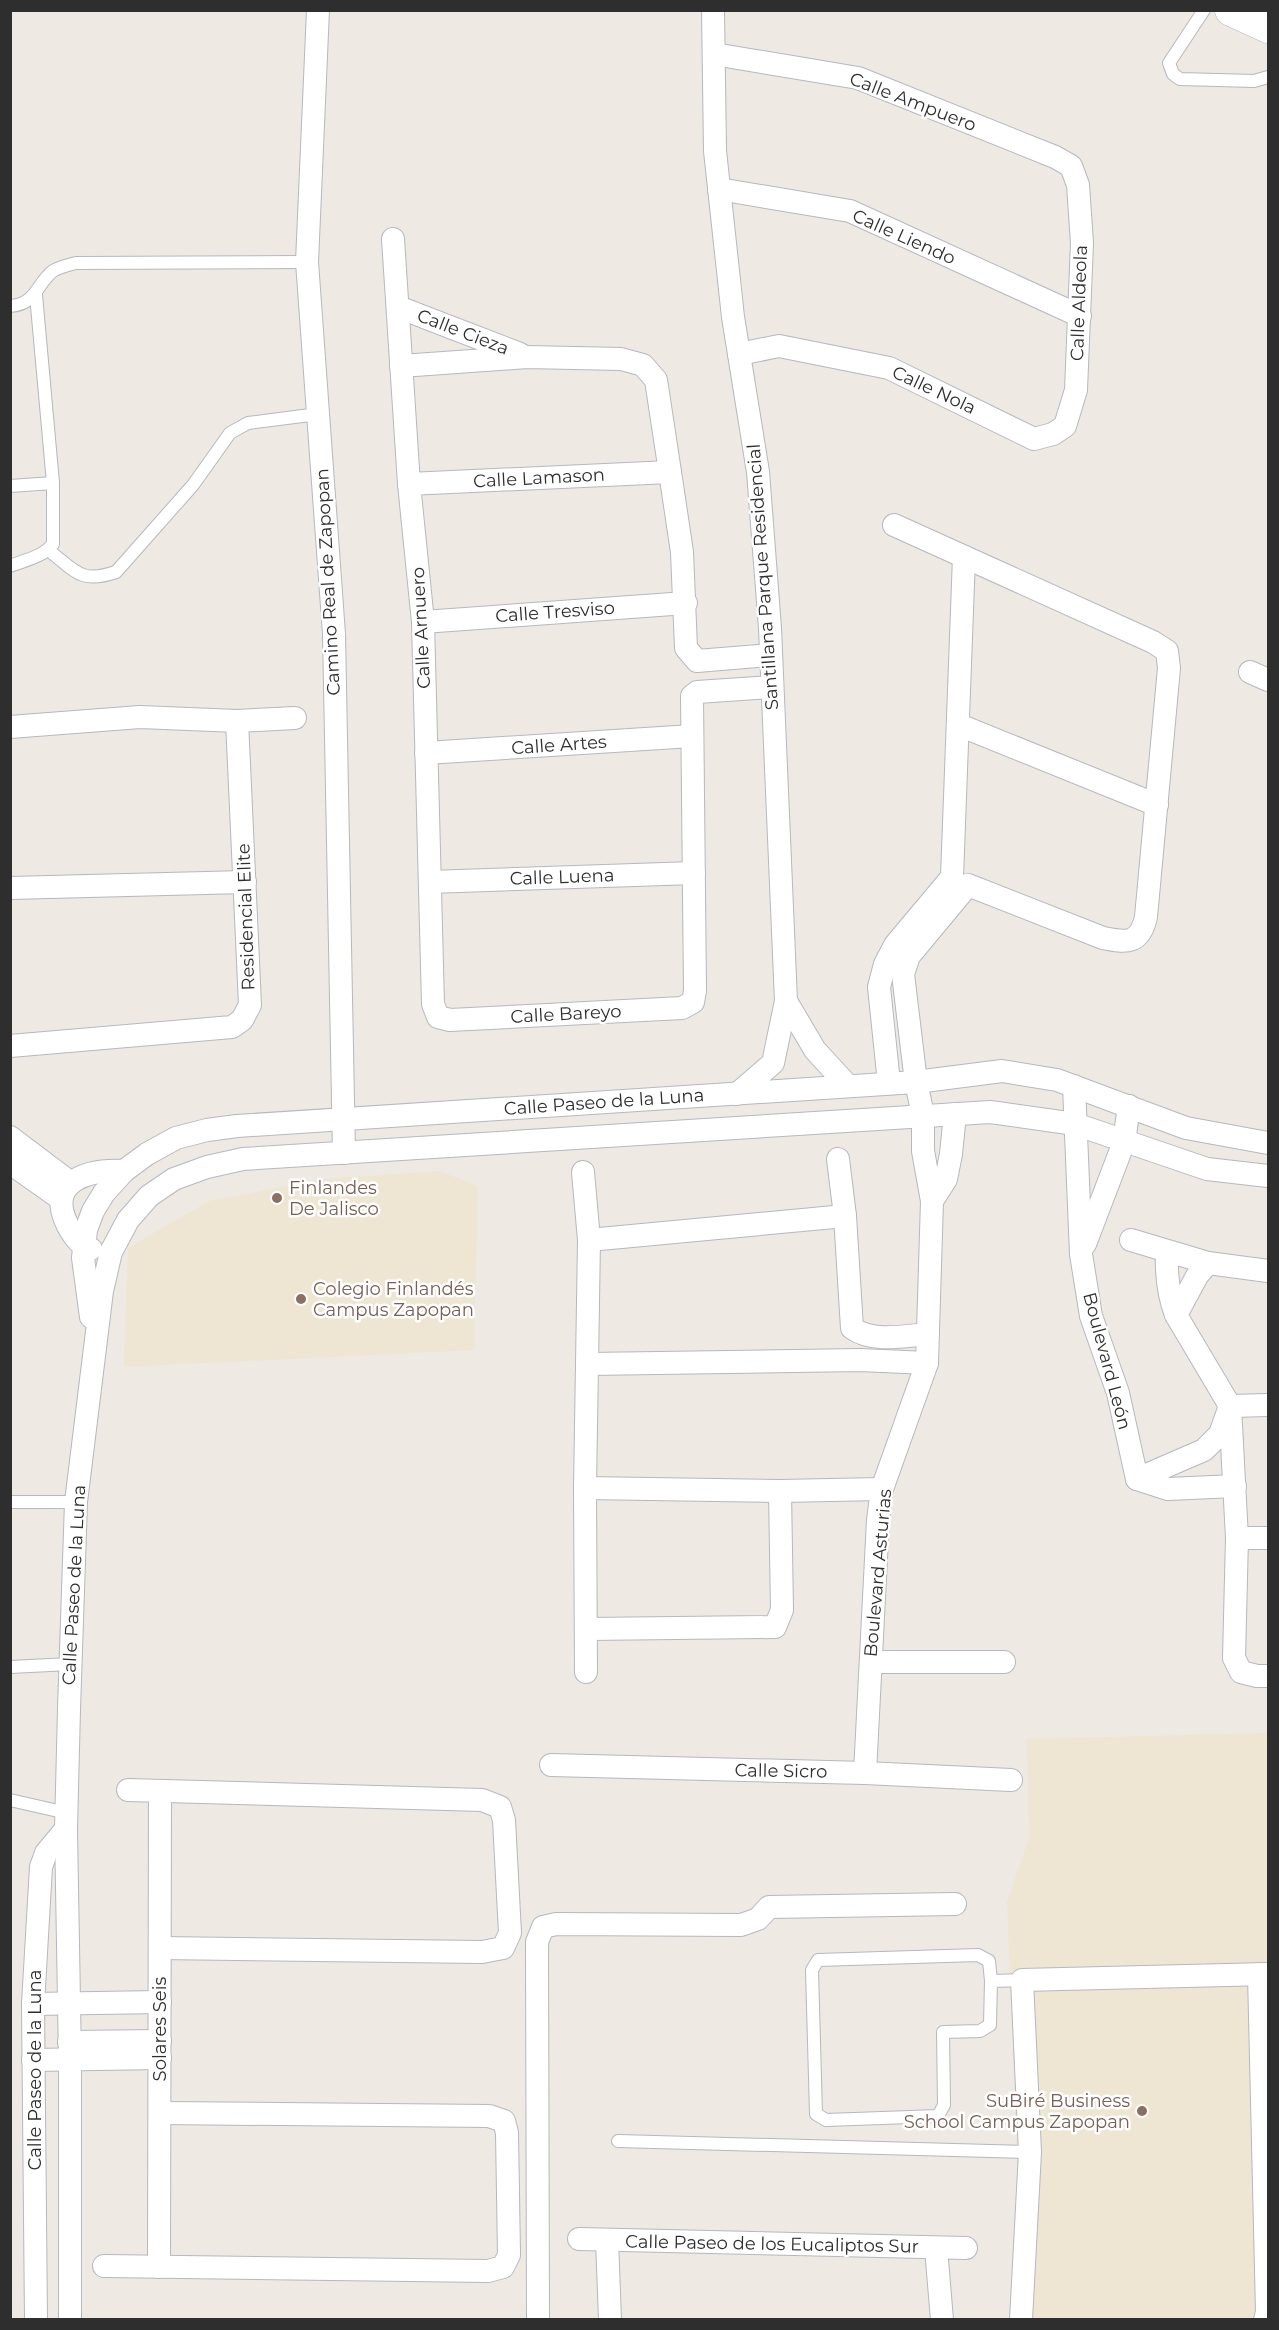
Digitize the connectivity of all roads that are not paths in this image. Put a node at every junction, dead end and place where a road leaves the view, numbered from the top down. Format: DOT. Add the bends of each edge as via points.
graph roads {
  1 [pos="318,10"];
  2 [pos="713,10"];
  3 [pos="1204,10"];
  4 [pos="1231,10"];
  5 [pos="1269,27"];
  6 [pos="714,54"];
  7 [pos="1269,77"];
  8 [pos="1071,166"];
  9 [pos="720,189"];
  10 [pos="393,239"];
  11 [pos="307,262"];
  12 [pos="36,295"];
  13 [pos="10,306"];
  14 [pos="398,307"];
  15 [pos="1080,316"];
  16 [pos="739,354"];
  17 [pos="527,357"];
  18 [pos="401,366"];
  19 [pos="318,414"];
  20 [pos="1053,434"];
  21 [pos="670,472"];
  22 [pos="53,483"];
  23 [pos="408,484"];
  24 [pos="10,486"];
  25 [pos="894,525"];
  26 [pos="48,550"];
  27 [pos="964,557"];
  28 [pos="10,566"];
  29 [pos="686,603"];
  30 [pos="423,622"];
  31 [pos="771,655"];
  32 [pos="772,687"];
  33 [pos="295,718"];
  34 [pos="237,721"];
  35 [pos="959,724"];
  36 [pos="10,727"];
  37 [pos="692,736"];
  38 [pos="426,753"];
  39 [pos="1157,805"];
  40 [pos="694,873"];
  41 [pos="245,882"];
  42 [pos="430,882"];
  43 [pos="10,888"];
  44 [pos="786,1001"];
  45 [pos="438,1017"];
  46 [pos="10,1046"];
  47 [pos="916,1082"];
  48 [pos="889,1083"];
  49 [pos="848,1086"];
  50 [pos="1074,1086"];
  51 [pos="737,1094"];
  52 [pos="582,1104"];
  53 [pos="1129,1106"];
  54 [pos="955,1114"];
  55 [pos="923,1115"];
  56 [pos="344,1119"];
  57 [pos="1075,1124"];
  58 [pos="583,1138"];
  59 [pos="1124,1142"];
  60 [pos="1269,1143"];
  61 [pos="13,1152"];
  62 [pos="344,1153"];
  63 [pos="838,1159"];
  64 [pos="124,1171"];
  65 [pos="584,1172"];
  66 [pos="1269,1176"];
  67 [pos="66,1191"];
  68 [pos="932,1201"];
  69 [pos="845,1216"];
  70 [pos="589,1240"];
  71 [pos="1131,1240"];
  72 [pos="83,1246"];
  73 [pos="111,1252"];
  74 [pos="1167,1252"];
  75 [pos="1081,1254"];
  76 [pos="1208,1263"];
  77 [pos="1269,1271"];
  78 [pos="1176,1315"];
  79 [pos="928,1334"];
  80 [pos="95,1342"];
  81 [pos="927,1363"];
  82 [pos="588,1364"];
  83 [pos="1269,1405"];
  84 [pos="1230,1406"];
  85 [pos="1137,1479"];
  86 [pos="1235,1486"];
  87 [pos="585,1488"];
  88 [pos="882,1489"];
  89 [pos="780,1491"];
  90 [pos="10,1502"];
  91 [pos="76,1502"];
  92 [pos="1237,1538"];
  93 [pos="1269,1538"];
  94 [pos="586,1629"];
  95 [pos="871,1662"];
  96 [pos="1004,1662"];
  97 [pos="70,1664"];
  98 [pos="10,1667"];
  99 [pos="586,1672"];
  100 [pos="1269,1676"];
  101 [pos="550,1765"];
  102 [pos="865,1773"];
  103 [pos="1011,1780"];
  104 [pos="128,1790"];
  105 [pos="160,1791"];
  106 [pos="10,1800"];
  107 [pos="66,1821"];
  108 [pos="955,1904"];
  109 [pos="160,1948"];
  110 [pos="1264,1974"];
  111 [pos="1022,1980"];
  112 [pos="991,1981"];
  113 [pos="33,2004"];
  114 [pos="160,2009"];
  115 [pos="69,2010"];
  116 [pos="160,2050"];
  117 [pos="69,2051"];
  118 [pos="33,2060"];
  119 [pos="160,2113"];
  120 [pos="618,2141"];
  121 [pos="1030,2152"];
  122 [pos="579,2239"];
  123 [pos="607,2240"];
  124 [pos="936,2248"];
  125 [pos="966,2248"];
  126 [pos="104,2266"];
  127 [pos="159,2266"];
  128 [pos="36,2319"];
  129 [pos="70,2319"];
  130 [pos="538,2319"];
  131 [pos="610,2319"];
  132 [pos="942,2319"];
  133 [pos="1021,2319"];
  134 [pos="1264,2319"];
  1 -- 11 [label="street, Camino Real de Zapopan"];
  2 -- 6 [label="street, Santillana Parque Residencial"];
  3 -- 7 [label="lane" via="1169,63 1173,74 1180,79 1244,81"];
  4 -- 5 [label="main road"];
  6 -- 8 [label="street, Calle Ampuero" via="858,78"];
  6 -- 9 [label="street, Santillana Parque Residencial"];
  8 -- 15 [label="street, Calle Aldeola" via="1078,185 1083,243"];
  9 -- 15 [label="street, Calle Liendo" via="850,211"];
  9 -- 16 [label="street, Santillana Parque Residencial"];
  10 -- 14 [label="street, Calle Arnuero"];
  11 -- 12 [label="lane" via="76,262 56,269"];
  11 -- 19 [label="street, Camino Real de Zapopan"];
  12 -- 13 [label="lane" via="18,306"];
  12 -- 22 [label="lane"];
  14 -- 17 [label="street, Calle Cieza"];
  14 -- 18 [label="street, Calle Arnuero"];
  15 -- 20 [label="street, Calle Aldeola" via="1076,390 1065,426"];
  16 -- 20 [label="street, Calle Nola" via="779,346 889,368 1034,439"];
  16 -- 31 [label="street, Santillana Parque Residencial" via="758,472"];
  17 -- 18 [label="street, Calle Cieza"];
  17 -- 21 [label="street, Calle Cieza" via="621,359 643,365 656,380"];
  18 -- 23 [label="street, Calle Arnuero"];
  19 -- 26 [label="lane" via="248,423 230,433 193,485 116,572 85,578"];
  19 -- 56 [label="street, Camino Real de Zapopan" via="334,634"];
  21 -- 23 [label="street, Calle Lamason"];
  21 -- 29 [label="street"];
  22 -- 24 [label="lane"];
  22 -- 26 [label="lane" via="53,544"];
  23 -- 30 [label="street, Calle Arnuero"];
  25 -- 27 [label="street"];
  26 -- 28 [label="lane"];
  27 -- 35 [label="street"];
  27 -- 39 [label="street" via="1167,651 1169,668"];
  29 -- 30 [label="street, Calle Tresviso"];
  29 -- 31 [label="street" via="687,648 697,661"];
  30 -- 38 [label="street, Calle Arnuero"];
  31 -- 32 [label="street, Santillana Parque Residencial"];
  32 -- 37 [label="street" via="697,692 691,703"];
  32 -- 44 [label="street, Santillana Parque Residencial"];
  33 -- 34 [label="street"];
  34 -- 36 [label="street" via="140,717"];
  34 -- 41 [label="street, Residencial Elite"];
  35 -- 39 [label="street"];
  35 -- 48 [label="street" via="952,878 895,945 879,987"];
  37 -- 38 [label="street, Calle Artes"];
  37 -- 40 [label="street"];
  38 -- 42 [label="street, Calle Arnuero"];
  39 -- 47 [label="street, Boulevard Asturias" via="1146,917 1136,938 1122,942 1103,938 968,885 909,956 903,974"];
  40 -- 42 [label="street, Calle Luena"];
  40 -- 45 [label="street, Calle Bareyo" via="693,1002 682,1008 450,1020"];
  41 -- 43 [label="street"];
  41 -- 46 [label="street, Residencial Elite" via="250,1005 242,1020 232,1027"];
  42 -- 45 [label="street, Calle Arnuero" via="434,1004"];
  44 -- 49 [label="street" via="815,1050"];
  44 -- 51 [label="street" via="773,1063"];
  47 -- 48 [label="street, Calle Paseo de la Luna"];
  47 -- 50 [label="street, Calle Paseo de la Luna" via="1002,1071"];
  47 -- 55 [label="street, Boulevard Asturias"];
  48 -- 49 [label="street, Calle Paseo de la Luna"];
  49 -- 51 [label="street, Calle Paseo de la Luna"];
  50 -- 53 [label="street, Calle Paseo de la Luna"];
  50 -- 57 [label="street, Boulevard León"];
  51 -- 52 [label="street, Calle Paseo de la Luna"];
  52 -- 56 [label="street, Calle Paseo de la Luna"];
  52 -- 58 [label="street"];
  53 -- 59 [label="street"];
  53 -- 60 [label="street, Calle Paseo de la Luna" via="1186,1128"];
  54 -- 55 [label="street, Calle Paseo de la Luna"];
  54 -- 57 [label="street, Calle Paseo de la Luna" via="990,1112"];
  54 -- 68 [label="street, Boulevard Asturias" via="946,1179"];
  55 -- 58 [label="street, Calle Paseo de la Luna"];
  55 -- 68 [label="street, Boulevard Asturias" via="923,1151"];
  56 -- 62 [label="street, Camino Real de Zapopan"];
  56 -- 64 [label="street, Calle Paseo de la Luna" via="207,1130 176,1138"];
  57 -- 59 [label="street, Calle Paseo de la Luna"];
  57 -- 75 [label="street, Boulevard León"];
  58 -- 62 [label="street, Calle Paseo de la Luna"];
  59 -- 66 [label="street, Calle Paseo de la Luna" via="1207,1169"];
  59 -- 75 [label="street"];
  61 -- 67 [label="street"];
  62 -- 73 [label="street, Calle Paseo de la Luna" via="243,1159 174,1179 149,1196 128,1220"];
  63 -- 69 [label="street"];
  64 -- 67 [label="street" via="93,1173"];
  64 -- 72 [label="street, Calle Paseo de la Luna" via="93,1211"];
  65 -- 70 [label="street"];
  67 -- 72 [label="street" via="62,1215"];
  68 -- 79 [label="street, Boulevard Asturias"];
  69 -- 70 [label="street"];
  69 -- 79 [label="street" via="852,1328 872,1337"];
  70 -- 82 [label="street"];
  71 -- 74 [label="street"];
  72 -- 73 [label="street"];
  72 -- 80 [label="street, Calle Paseo de la Luna"];
  73 -- 80 [label="street, Calle Paseo de la Luna"];
  74 -- 76 [label="street"];
  74 -- 78 [label="street" via="1166,1271"];
  75 -- 85 [label="street, Boulevard León" via="1091,1316 1118,1393"];
  76 -- 77 [label="street"];
  76 -- 78 [label="street"];
  78 -- 84 [label="street"];
  79 -- 81 [label="street, Boulevard Asturias"];
  80 -- 91 [label="street, Calle Paseo de la Luna"];
  81 -- 82 [label="street" via="860,1360"];
  81 -- 88 [label="street, Boulevard Asturias"];
  82 -- 87 [label="street"];
  83 -- 84 [label="street"];
  84 -- 85 [label="street" via="1220,1434 1204,1450"];
  84 -- 86 [label="street"];
  85 -- 86 [label="street" via="1168,1489"];
  86 -- 92 [label="street"];
  87 -- 89 [label="street"];
  87 -- 94 [label="street"];
  88 -- 89 [label="street"];
  88 -- 95 [label="street, Boulevard Asturias"];
  89 -- 94 [label="street" via="782,1610 775,1627"];
  90 -- 91 [label="lane"];
  91 -- 97 [label="street, Calle Paseo de la Luna"];
  92 -- 93 [label="street"];
  92 -- 100 [label="street" via="1234,1658 1241,1672"];
  94 -- 99 [label="street"];
  95 -- 96 [label="street"];
  95 -- 102 [label="street, Boulevard Asturias"];
  97 -- 98 [label="lane"];
  97 -- 107 [label="street, Calle Paseo de la Luna"];
  101 -- 102 [label="street, Calle Sicro"];
  102 -- 103 [label="street, Calle Sicro"];
  104 -- 105 [label="street"];
  105 -- 109 [label="street, Solares Seis"];
  105 -- 109 [label="street" via="482,1800 500,1806 510,1933 503,1948 482,1952"];
  106 -- 107 [label="lane"];
  107 -- 113 [label="street, Calle Paseo de la Luna" via="41,1867"];
  107 -- 115 [label="street, Calle Paseo de la Luna"];
  108 -- 130 [label="street" via="769,1907 758,1918 741,1925 543,1927 537,1942"];
  109 -- 114 [label="street, Solares Seis"];
  110 -- 111 [label="street"];
  110 -- 134 [label="street"];
  111 -- 112 [label="lane"];
  111 -- 121 [label="street"];
  112 -- 112 [label="lane" via="989,1961 978,1955 818,1960 812,1970 816,2114 826,2120 938,2116 944,2105 943,2032 980,2031 990,2025"];
  113 -- 115 [label="street"];
  113 -- 118 [label="street, Calle Paseo de la Luna"];
  114 -- 115 [label="street"];
  114 -- 116 [label="street, Solares Seis"];
  115 -- 117 [label="street, Calle Paseo de la Luna"];
  116 -- 117 [label="street"];
  116 -- 119 [label="street, Solares Seis"];
  117 -- 118 [label="street"];
  117 -- 129 [label="street, Calle Paseo de la Luna"];
  118 -- 128 [label="street, Calle Paseo de la Luna"];
  119 -- 127 [label="street, Solares Seis"];
  119 -- 127 [label="street" via="497,2118 504,2121 507,2133 509,2254 503,2267 488,2271"];
  120 -- 121 [label="lane"];
  121 -- 133 [label="street"];
  122 -- 123 [label="street, Calle Paseo de los Eucaliptos Sur"];
  123 -- 124 [label="street, Calle Paseo de los Eucaliptos Sur"];
  123 -- 131 [label="street"];
  124 -- 125 [label="street, Calle Paseo de los Eucaliptos Sur"];
  124 -- 132 [label="street"];
  126 -- 127 [label="street"];
}
